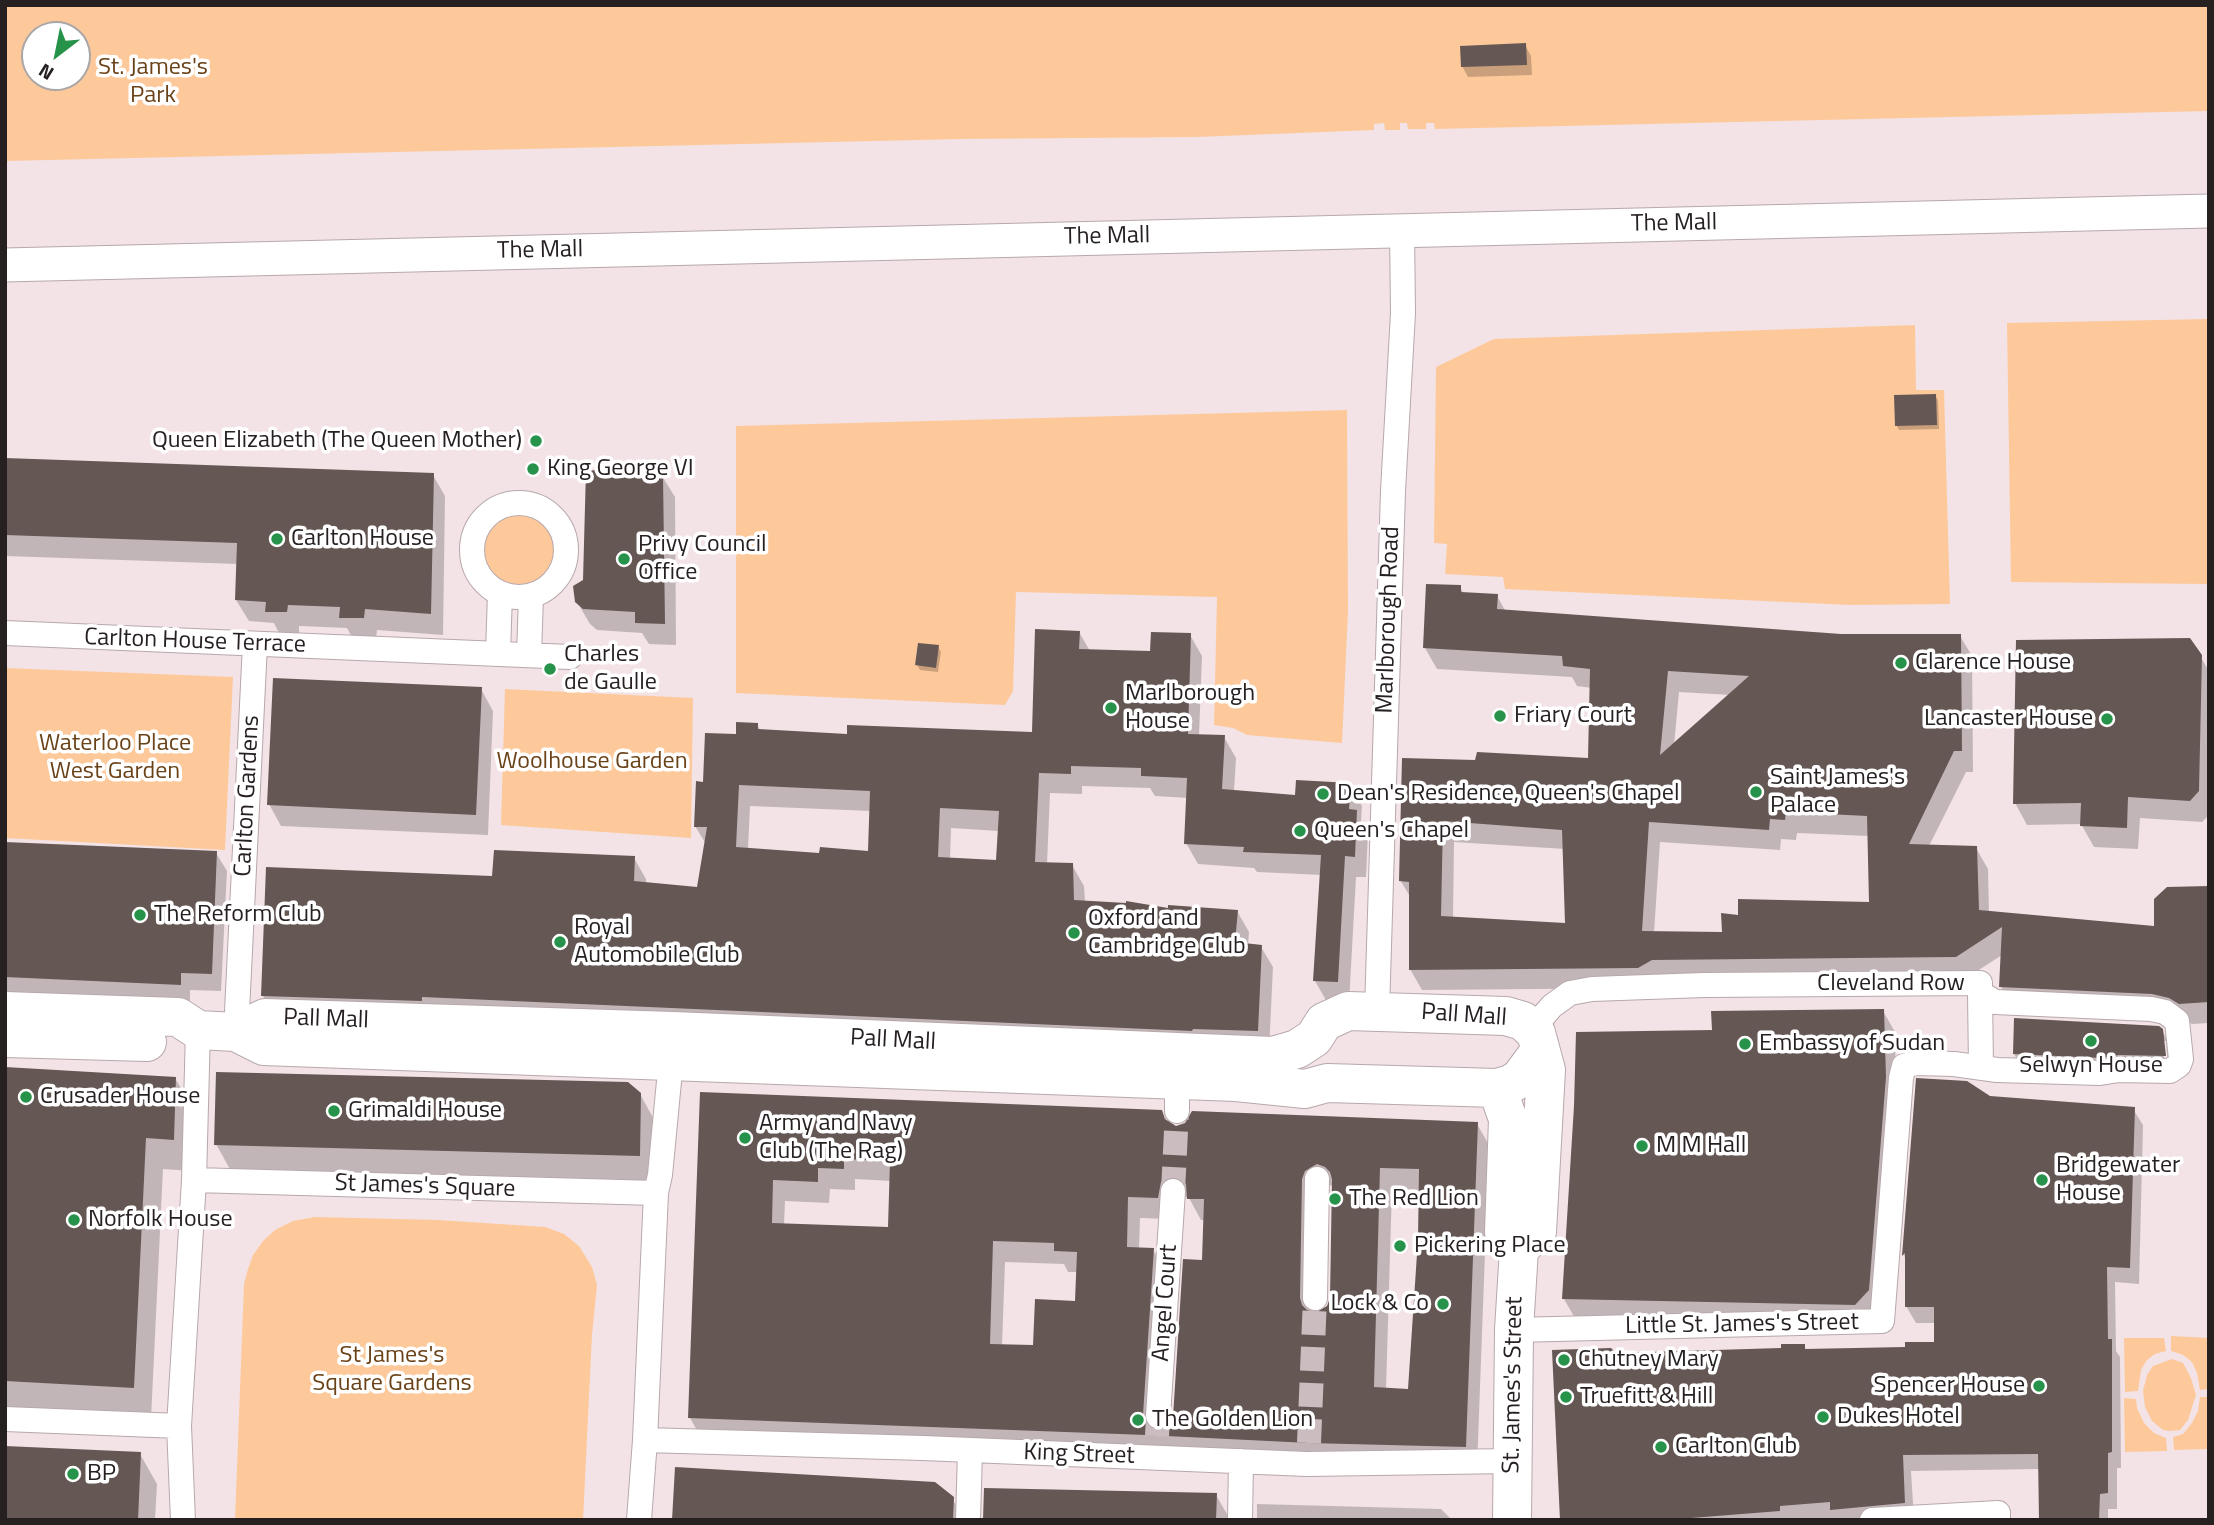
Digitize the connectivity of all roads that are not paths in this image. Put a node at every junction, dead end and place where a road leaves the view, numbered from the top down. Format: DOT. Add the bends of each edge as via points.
graph roads {
  1 [pos="2209,211"];
  2 [pos="1402,229"];
  3 [pos="5,265"];
  4 [pos="500,593"];
  5 [pos="531,596"];
  6 [pos="5,634"];
  7 [pos="255,644"];
  8 [pos="498,654"];
  9 [pos="529,655"];
  10 [pos="570,657"];
  11 [pos="1980,993"];
  12 [pos="5,1011"];
  13 [pos="1377,1011"];
  14 [pos="198,1030"];
  15 [pos="236,1031"];
  16 [pos="5,1038"];
  17 [pos="1314,1038"];
  18 [pos="1536,1040"];
  19 [pos="672,1047"];
  20 [pos="1904,1066"];
  21 [pos="1980,1067"];
  22 [pos="1327,1083"];
  23 [pos="1497,1088"];
  24 [pos="1317,1179"];
  25 [pos="194,1180"];
  26 [pos="1173,1191"];
  27 [pos="656,1193"];
  28 [pos="1519,1249"];
  29 [pos="1315,1298"];
  30 [pos="1514,1329"];
  31 [pos="5,1419"];
  32 [pos="178,1426"];
  33 [pos="1156,1437"];
  34 [pos="645,1440"];
  35 [pos="970,1451"];
  36 [pos="1241,1461"];
  37 [pos="1512,1461"];
  38 [pos="183,1520"];
  39 [pos="639,1520"];
  40 [pos="968,1520"];
  41 [pos="1240,1520"];
  42 [pos="1512,1520"];
  43 [pos="1872,1520"];
  44 [pos="1998,1520"];
  1 -- 2 [label="street, The Mall"];
  2 -- 3 [label="street, The Mall"];
  2 -- 13 [label="street, Marlborough Road" via="1403,313"];
  4 -- 5 [label="street"];
  4 -- 5 [label="street" via="487,585 472,558 477,528 499,507 529,503 556,521 566,550 556,579"];
  4 -- 8 [label="street"];
  5 -- 9 [label="street"];
  6 -- 7 [label="street, Carlton House Terrace"];
  7 -- 8 [label="street, Carlton House Terrace"];
  7 -- 15 [label="street, Carlton Gardens"];
  8 -- 9 [label="street"];
  9 -- 10 [label="street"];
  11 -- 18 [label="street, Cleveland Row" via="1980,983 1592,989 1570,993 1552,1006"];
  11 -- 21 [label="street"];
  11 -- 21 [label="street, Cleveland Row" via="1995,1002 2165,1012 2177,1021 2181,1059 2175,1069 2165,1071"];
  12 -- 14 [label="main road, Pall Mall" via="178,1017"];
  13 -- 17 [label="main road, Pall Mall" via="1335,1015"];
  13 -- 18 [label="main road, Pall Mall" via="1506,1016 1523,1021"];
  14 -- 15 [label="main road, Pall Mall"];
  14 -- 16 [label="main road, Pall Mall" via="181,1043"];
  14 -- 25 [label="street"];
  15 -- 19 [label="main road, Pall Mall" via="264,1046"];
  17 -- 19 [label="main road, Pall Mall" via="1273,1056"];
  17 -- 22 [label="main road" via="1313,1055"];
  18 -- 23 [label="main road" via="1520,1078"];
  18 -- 28 [label="main road" via="1546,1070 1537,1232"];
  19 -- 22 [label="main road, Pall Mall" via="1177,1096 1236,1082 1305,1089"];
  19 -- 27 [label="street"];
  20 -- 21 [label="street, Cleveland Row"];
  20 -- 30 [label="street, Little St. James's Street" via="1882,1321"];
  22 -- 23 [label="main road, Pall Mall"];
  23 -- 28 [label="main road, St. James's Street" via="1508,1119 1504,1232"];
  24 -- 29 [label="street"];
  25 -- 27 [label="street, St James's Square"];
  25 -- 32 [label="street"];
  26 -- 33 [label="street, Angel Court"];
  27 -- 34 [label="street"];
  28 -- 30 [label="main road, St. James's Street"];
  30 -- 37 [label="main road, St. James's Street"];
  31 -- 32 [label="street"];
  32 -- 38 [label="street"];
  33 -- 35 [label="street, King Street"];
  33 -- 36 [label="street, King Street"];
  34 -- 35 [label="street, King Street"];
  34 -- 39 [label="street"];
  35 -- 40 [label="street"];
  36 -- 37 [label="street, King Street" via="1308,1454"];
  36 -- 41 [label="street"];
  37 -- 42 [label="main road, St. James's Street"];
  43 -- 44 [label="street" via="1998,1513"];
}
